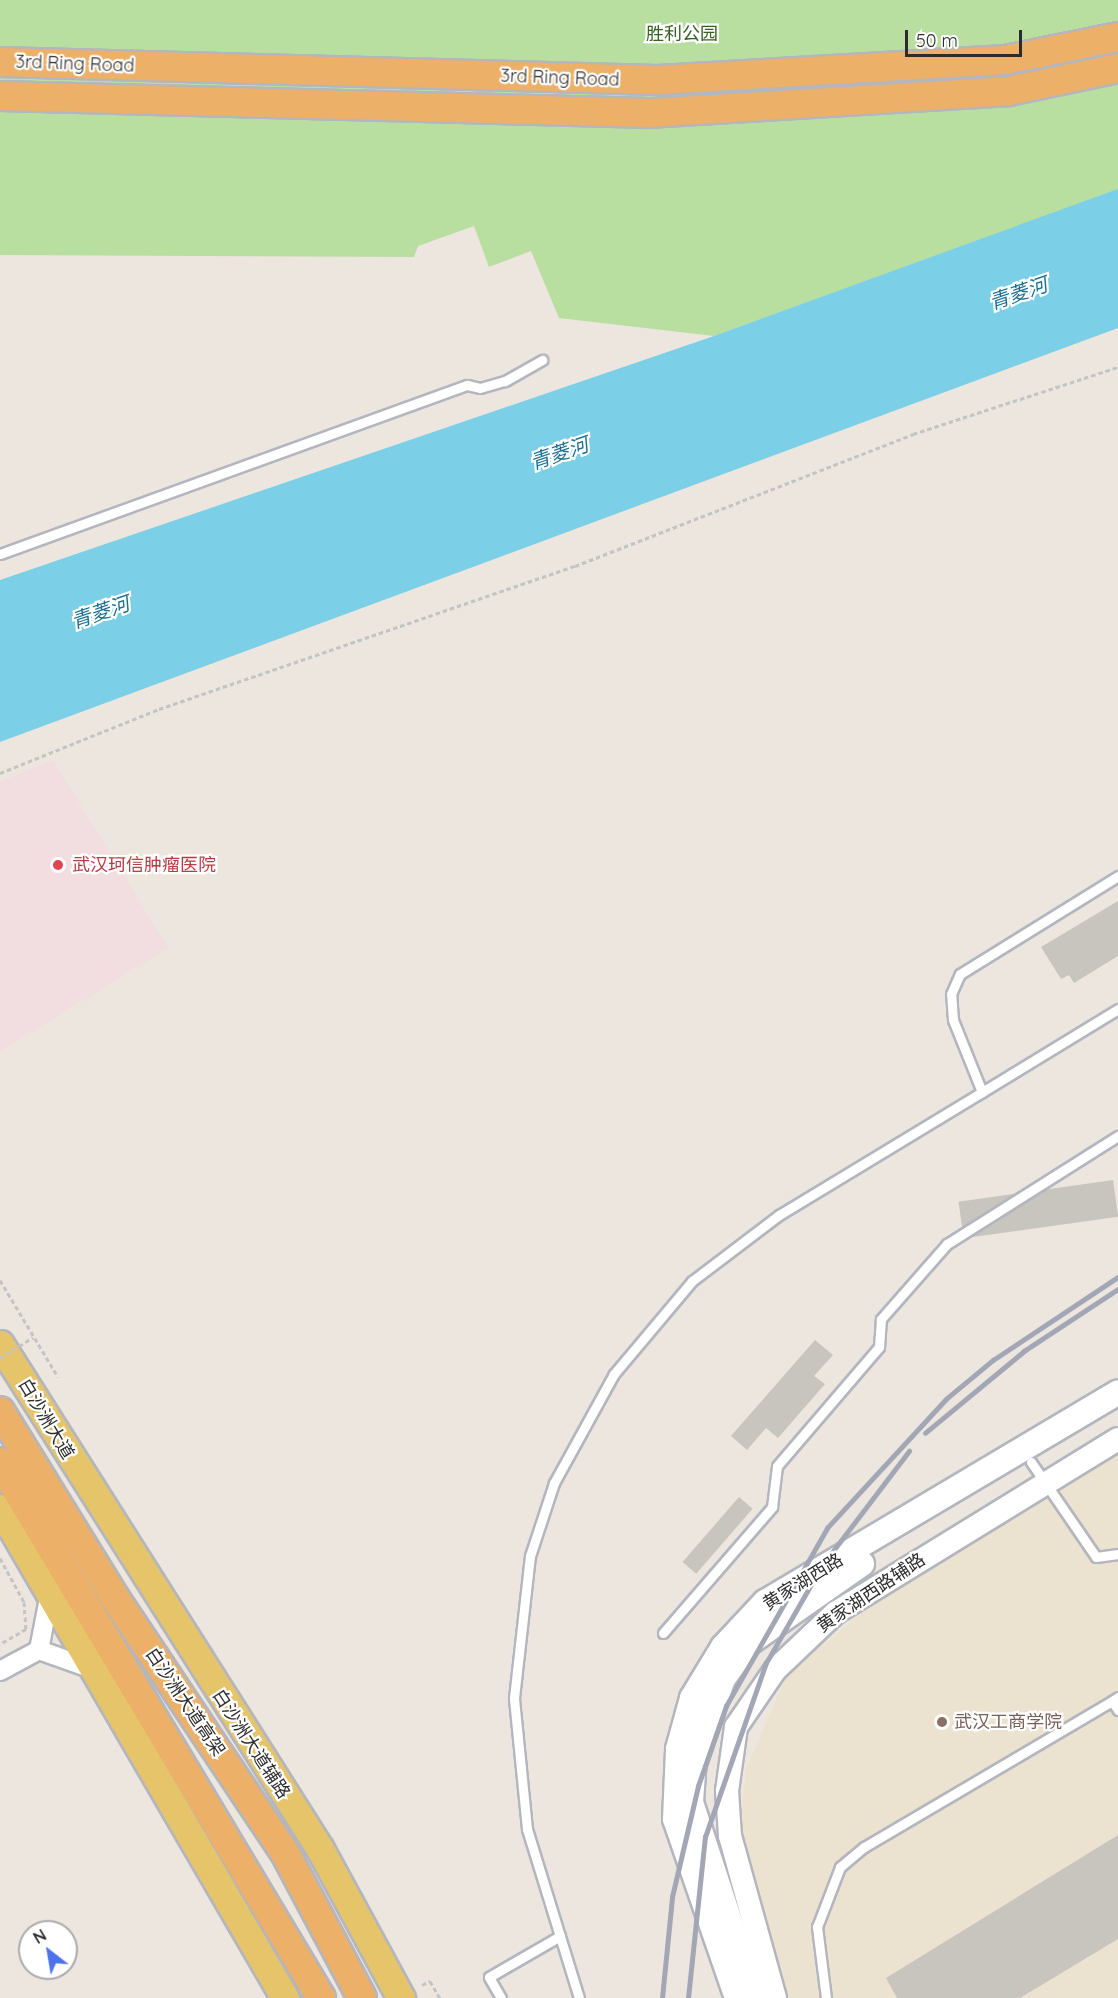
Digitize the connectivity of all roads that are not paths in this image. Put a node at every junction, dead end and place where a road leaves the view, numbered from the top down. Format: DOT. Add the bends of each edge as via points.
graph roads {
  1 [pos="1118,37"];
  2 [pos="0,46"];
  3 [pos="0,62"];
  4 [pos="172,66"];
  5 [pos="1118,68"];
  6 [pos="0,96"];
  7 [pos="542,360"];
  8 [pos="0,554"];
  9 [pos="1118,876"];
  10 [pos="1118,1009"];
  11 [pos="982,1092"];
  12 [pos="1118,1136"];
  13 [pos="0,1344"];
  14 [pos="1118,1392"];
  15 [pos="1118,1409"];
  16 [pos="0,1411"];
  17 [pos="1118,1439"];
  18 [pos="0,1462"];
  19 [pos="1031,1462"];
  20 [pos="1045,1484"];
  21 [pos="92,1495"];
  22 [pos="0,1508"];
  23 [pos="1118,1554"];
  24 [pos="50,1598"];
  25 [pos="92,1611"];
  26 [pos="663,1633"];
  27 [pos="39,1650"];
  28 [pos="92,1669"];
  29 [pos="0,1671"];
  30 [pos="1115,1699"];
  31 [pos="1118,1710"];
  32 [pos="284,1851"];
  33 [pos="560,1936"];
  34 [pos="412,1991"];
  35 [pos="285,1998"];
  36 [pos="305,1998"];
  37 [pos="321,1998"];
  38 [pos="362,1998"];
  39 [pos="379,1998"];
  40 [pos="501,1998"];
  41 [pos="579,1998"];
  42 [pos="737,1998"];
  43 [pos="755,1998"];
  44 [pos="775,1998"];
  45 [pos="826,1998"];
  1 -- 4 [label="highway, 3rd Ring Road" via="1005,60 658,81"];
  2 -- 4 [label="highway"];
  3 -- 4 [label="highway, 3rd Ring Road"];
  5 -- 6 [label="highway, 3rd Ring Road" via="1009,91 650,113"];
  7 -- 8 [label="lane" via="505,381 480,388 467,385"];
  9 -- 11 [label="lane" via="960,974 951,994 953,1020"];
  10 -- 11 [label="lane"];
  11 -- 33 [label="lane" via="779,1215 692,1281 614,1374 554,1483 530,1556 514,1698 527,1829"];
  12 -- 26 [label="lane" via="947,1244 881,1319 879,1347 777,1466 772,1507"];
  13 -- 21 [label="main road, 白沙洲大道"];
  14 -- 42 [label="main road, 黄家湖西路" via="765,1602 723,1647 692,1698 678,1749 675,1820"];
  15 -- 19 [label="main road, 黄家湖西路"];
  16 -- 32 [label="highway, 白沙洲大道高架" via="115,1598"];
  17 -- 20 [label="street, 黄家湖西路辅路"];
  18 -- 25 [label="highway, 白沙洲大道高架"];
  19 -- 20 [label="lane"];
  19 -- 43 [label="main road, 黄家湖西路" via="838,1579 749,1643 723,1679 694,1763 691,1802"];
  20 -- 23 [label="lane" via="1096,1557"];
  20 -- 44 [label="street, 黄家湖西路辅路" via="835,1613 775,1670 735,1727 728,1791 730,1836"];
  21 -- 34 [label="main road, 白沙洲大道辅路"];
  22 -- 24 [label="main road"];
  24 -- 27 [label="street"];
  24 -- 28 [label="main road"];
  25 -- 36 [label="highway"];
  25 -- 37 [label="highway, 白沙洲大道高架"];
  27 -- 28 [label="street"];
  27 -- 29 [label="street"];
  28 -- 35 [label="main road"];
  30 -- 31 [label="lane"];
  30 -- 45 [label="lane" via="864,1847 840,1867 817,1927"];
  32 -- 38 [label="highway, 白沙洲大道高架"];
  32 -- 39 [label="highway" via="333,1911"];
  33 -- 40 [label="lane" via="489,1977"];
  33 -- 41 [label="lane"];
}
